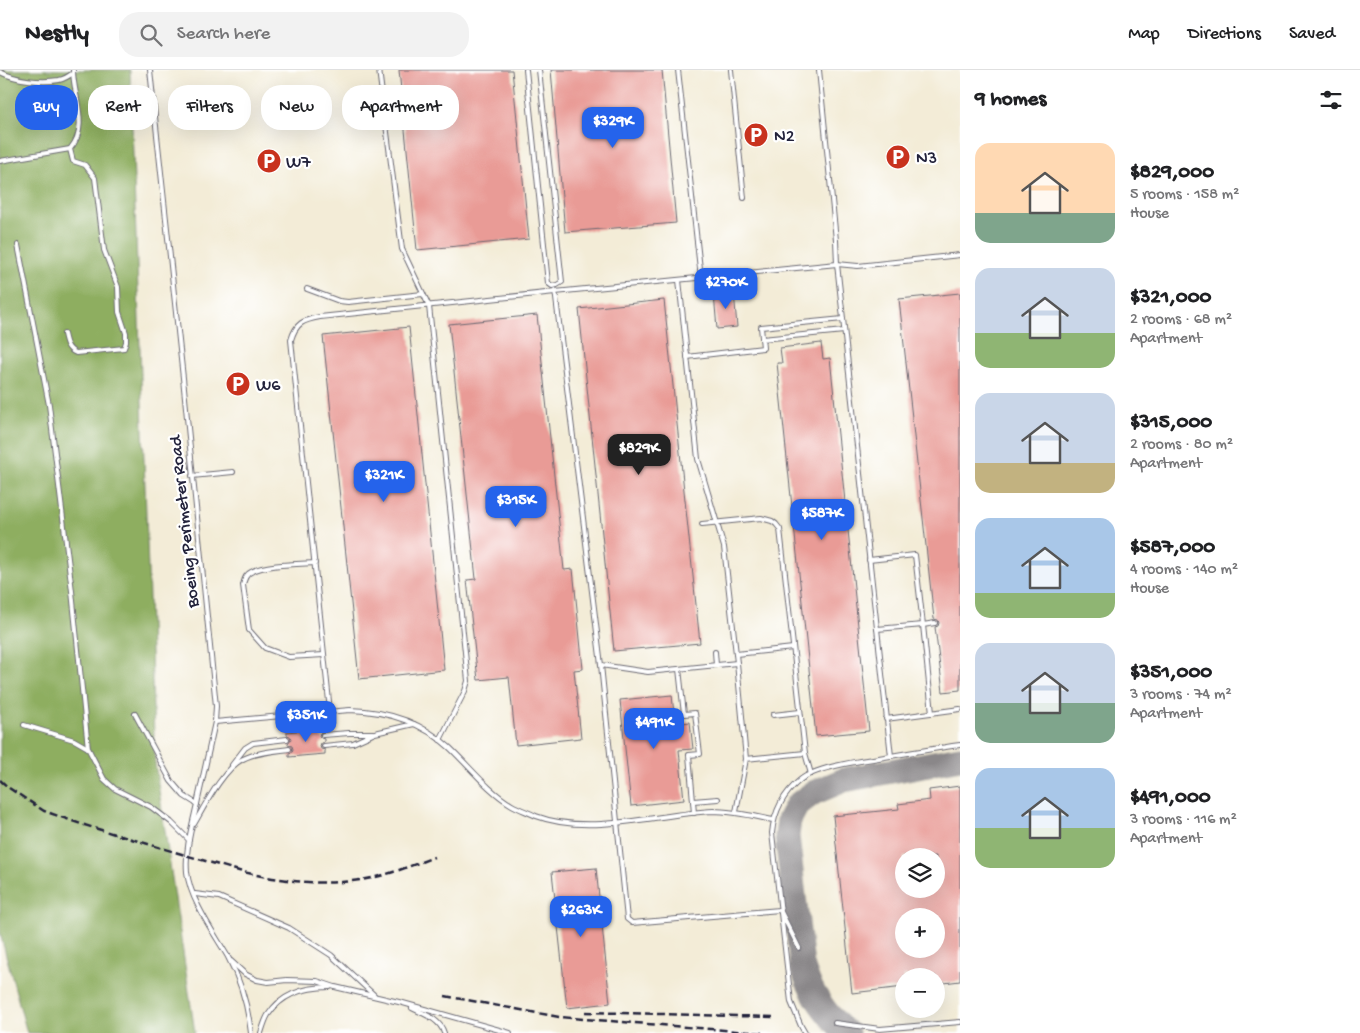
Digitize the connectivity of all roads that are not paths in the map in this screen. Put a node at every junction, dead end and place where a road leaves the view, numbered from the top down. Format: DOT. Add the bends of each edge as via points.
graph roads {
  1 [pos="150,70"];
  2 [pos="379,70"];
  3 [pos="526,70"];
  4 [pos="539,70"];
  5 [pos="678,70"];
  6 [pos="731,70"];
  7 [pos="819,70"];
  8 [pos="0,72"];
  9 [pos="73,72"];
  10 [pos="70,149"];
  11 [pos="0,162"];
  12 [pos="744,198"];
  13 [pos="18,246"];
  14 [pos="960,255"];
  15 [pos="837,264"];
  16 [pos="701,278"];
  17 [pos="679,280"];
  18 [pos="554,286"];
  19 [pos="307,289"];
  20 [pos="555,292"];
  21 [pos="423,294"];
  22 [pos="428,306"];
  23 [pos="843,319"];
  24 [pos="844,331"];
  25 [pos="64,334"];
  26 [pos="762,339"];
  27 [pos="687,357"];
  28 [pos="233,472"];
  29 [pos="192,476"];
  30 [pos="717,522"];
  31 [pos="702,524"];
  32 [pos="869,560"];
  33 [pos="315,563"];
  34 [pos="935,623"];
  35 [pos="923,625"];
  36 [pos="877,629"];
  37 [pos="793,648"];
  38 [pos="715,652"];
  39 [pos="736,654"];
  40 [pos="324,655"];
  41 [pos="737,663"];
  42 [pos="601,665"];
  43 [pos="716,665"];
  44 [pos="679,669"];
  45 [pos="960,709"];
  46 [pos="330,711"];
  47 [pos="800,712"];
  48 [pos="932,713"];
  49 [pos="135,714"];
  50 [pos="773,715"];
  51 [pos="886,719"];
  52 [pos="215,722"];
  53 [pos="414,724"];
  54 [pos="24,725"];
  55 [pos="375,734"];
  56 [pos="323,735"];
  57 [pos="288,739"];
  58 [pos="440,740"];
  59 [pos="960,745"];
  60 [pos="324,746"];
  61 [pos="88,748"];
  62 [pos="289,750"];
  63 [pos="805,753"];
  64 [pos="891,756"];
  65 [pos="746,759"];
  66 [pos="228,771"];
  67 [pos="811,774"];
  68 [pos="718,799"];
  69 [pos="693,801"];
  70 [pos="197,804"];
  71 [pos="736,812"];
  72 [pos="694,814"];
  73 [pos="773,820"];
  74 [pos="618,822"];
  75 [pos="192,828"];
  76 [pos="189,840"];
  77 [pos="194,894"];
  78 [pos="780,910"];
  79 [pos="799,948"];
  80 [pos="229,959"];
  81 [pos="335,987"];
  82 [pos="376,997"];
  83 [pos="403,1003"];
  84 [pos="960,1022"];
  85 [pos="835,1023"];
  86 [pos="251,1033"];
  87 [pos="261,1033"];
  88 [pos="444,1033"];
  89 [pos="510,1033"];
  90 [pos="805,1033"];
  1 -- 29 [label="lane, Boeing Perimeter Road"];
  2 -- 21 [label="lane" via="402,249"];
  3 -- 18 [label="lane" via="548,284"];
  4 -- 18 [label="lane" via="562,282"];
  5 -- 16 [label="lane"];
  6 -- 12 [label="lane"];
  7 -- 15 [label="lane"];
  8 -- 9 [label="lane" via="15,78 61,80"];
  9 -- 10 [label="lane" via="80,119 77,138"];
  10 -- 11 [label="lane"];
  10 -- 25 [label="lane" via="73,161 85,165 95,178 104,250 118,287 126,342 124,348 76,353 66,345"];
  13 -- 61 [label="lane" via="49,405"];
  14 -- 15 [label="lane" via="858,266"];
  15 -- 16 [label="lane"];
  15 -- 23 [label="lane"];
  16 -- 17 [label="lane"];
  17 -- 20 [label="lane"];
  17 -- 27 [label="lane"];
  18 -- 20 [label="lane"];
  19 -- 21 [label="lane" via="348,302"];
  20 -- 22 [label="lane"];
  20 -- 42 [label="lane"];
  21 -- 22 [label="lane"];
  22 -- 33 [label="lane" via="311,319 298,325 294,331 291,340"];
  22 -- 58 [label="lane" via="468,681"];
  23 -- 24 [label="lane"];
  23 -- 26 [label="lane" via="760,328"];
  24 -- 26 [label="lane"];
  24 -- 32 [label="lane"];
  26 -- 27 [label="lane" via="763,348"];
  27 -- 30 [label="lane" via="698,459"];
  28 -- 29 [label="lane"];
  29 -- 52 [label="lane, Boeing Perimeter Road"];
  30 -- 31 [label="lane"];
  30 -- 37 [label="lane" via="767,519 780,529"];
  30 -- 39 [label="lane" via="724,547"];
  32 -- 35 [label="lane" via="915,555"];
  32 -- 36 [label="lane"];
  33 -- 40 [label="lane"];
  33 -- 40 [label="lane" via="249,572 244,585 249,630 265,648 289,657"];
  34 -- 35 [label="lane"];
  35 -- 36 [label="lane"];
  35 -- 48 [label="lane"];
  36 -- 51 [label="lane"];
  37 -- 39 [label="lane"];
  37 -- 47 [label="lane"];
  38 -- 43 [label="lane"];
  39 -- 41 [label="lane"];
  40 -- 46 [label="lane"];
  41 -- 43 [label="lane"];
  41 -- 65 [label="lane"];
  42 -- 44 [label="lane" via="648,672"];
  42 -- 74 [label="lane"];
  43 -- 44 [label="lane"];
  44 -- 69 [label="lane" via="684,714 696,713 700,754 689,755"];
  45 -- 48 [label="lane"];
  46 -- 52 [label="lane"];
  46 -- 53 [label="lane" via="370,711"];
  47 -- 50 [label="lane"];
  47 -- 63 [label="lane"];
  48 -- 51 [label="lane"];
  49 -- 70 [label="lane" via="171,780 184,796"];
  51 -- 64 [label="lane"];
  52 -- 70 [label="lane, Boeing Perimeter Road"];
  53 -- 55 [label="lane"];
  53 -- 58 [label="lane"];
  54 -- 61 [label="lane" via="74,740"];
  55 -- 56 [label="lane"];
  55 -- 60 [label="lane" via="353,742"];
  57 -- 66 [label="lane" via="253,743 245,748"];
  58 -- 74 [label="lane" via="512,805 552,821 574,824"];
  59 -- 64 [label="lane"];
  61 -- 76 [label="lane" via="104,779 115,789 151,807"];
  62 -- 66 [label="lane" via="262,752 242,759"];
  63 -- 65 [label="lane"];
  63 -- 67 [label="lane"];
  64 -- 67 [label="lane" via="852,762"];
  65 -- 71 [label="lane"];
  66 -- 75 [label="lane"];
  67 -- 73 [label="lane" via="800,779 783,798"];
  68 -- 69 [label="lane"];
  69 -- 72 [label="lane"];
  70 -- 75 [label="lane, Boeing Perimeter Road"];
  71 -- 72 [label="lane"];
  71 -- 73 [label="lane"];
  72 -- 74 [label="lane"];
  73 -- 78 [label="lane"];
  74 -- 78 [label="lane" via="627,919 632,923"];
  75 -- 76 [label="lane, Boeing Perimeter Road"];
  76 -- 77 [label="lane, Boeing Perimeter Road" via="188,872"];
  77 -- 80 [label="lane, Boeing Perimeter Road"];
  77 -- 82 [label="lane" via="219,897 289,928 331,956"];
  78 -- 79 [label="lane"];
  78 -- 90 [label="lane" via="791,1002"];
  80 -- 81 [label="lane, Boeing Perimeter Road" via="256,980 318,981"];
  80 -- 86 [label="lane, Boeing Perimeter Road" via="245,997"];
  81 -- 82 [label="lane, Boeing Perimeter Road"];
  81 -- 87 [label="lane, Boeing Perimeter Road" via="295,992 279,1002"];
  82 -- 83 [label="lane, Boeing Perimeter Road"];
  83 -- 88 [label="lane" via="436,1020"];
  83 -- 89 [label="lane, Boeing Perimeter Road"];
  84 -- 85 [label="lane" via="880,1029"];
}
